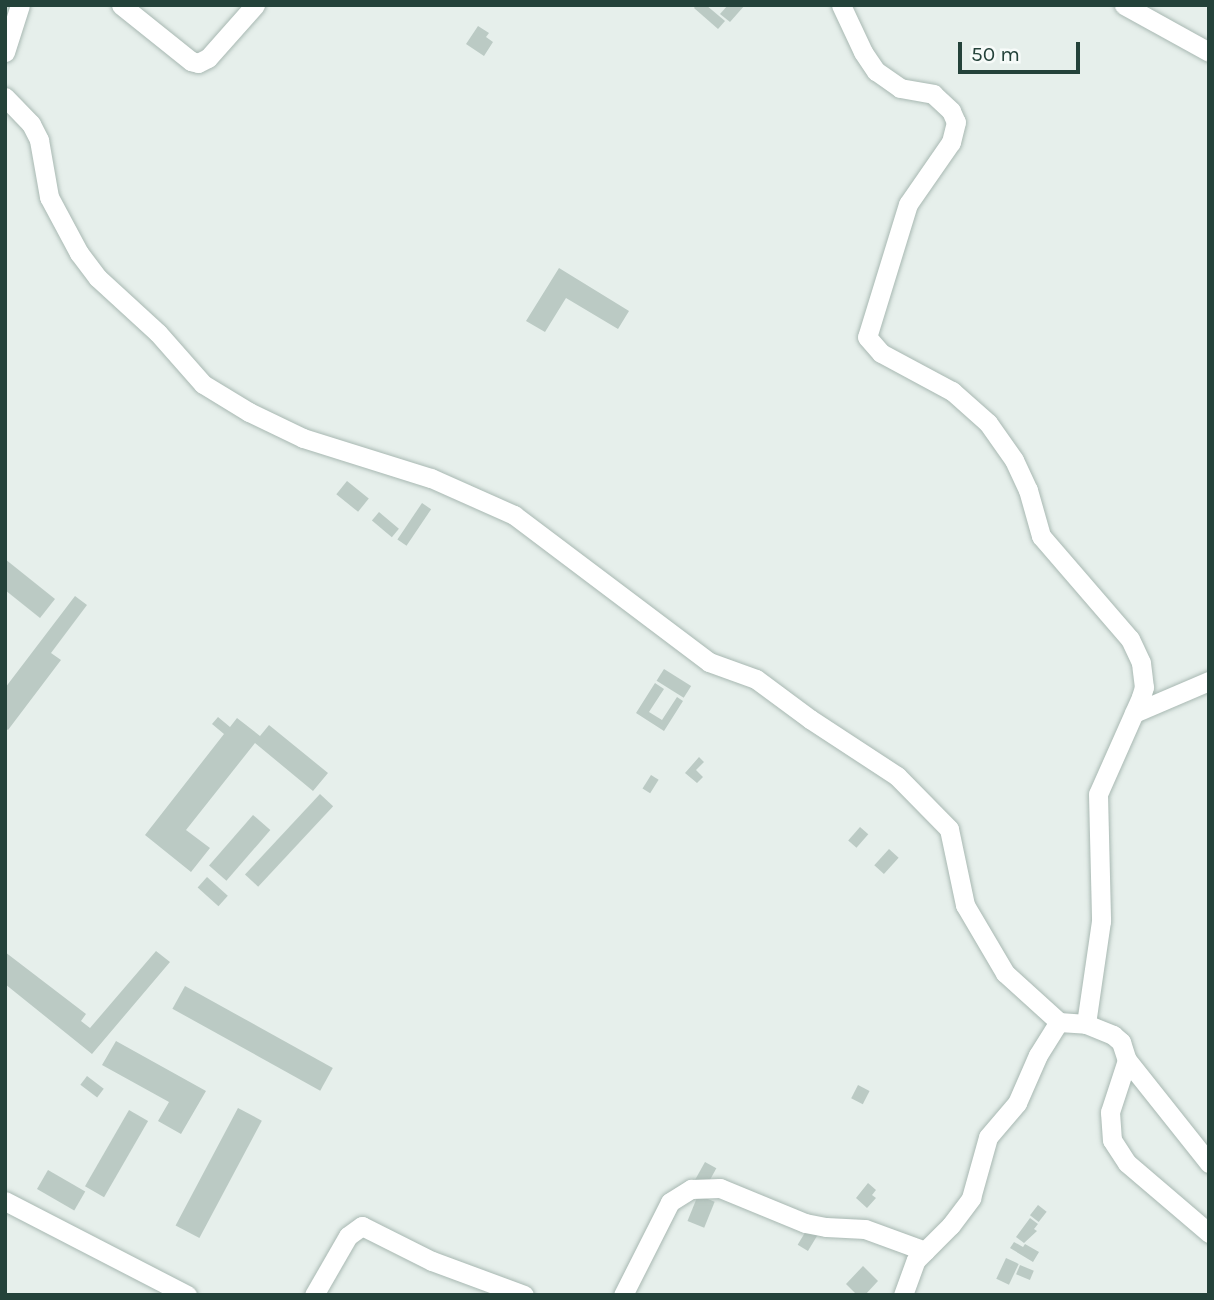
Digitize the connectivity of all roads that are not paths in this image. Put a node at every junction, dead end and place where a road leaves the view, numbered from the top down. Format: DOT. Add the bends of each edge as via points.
graph roads {
  1 [pos="20,5"];
  2 [pos="121,5"];
  3 [pos="255,5"];
  4 [pos="841,5"];
  5 [pos="1124,5"];
  6 [pos="5,52"];
  7 [pos="1209,52"];
  8 [pos="5,97"];
  9 [pos="1209,681"];
  10 [pos="1134,713"];
  11 [pos="1059,1022"];
  12 [pos="1086,1024"];
  13 [pos="1128,1060"];
  14 [pos="1209,1163"];
  15 [pos="5,1201"];
  16 [pos="1209,1233"];
  17 [pos="925,1251"];
  18 [pos="187,1295"];
  19 [pos="314,1295"];
  20 [pos="524,1295"];
  21 [pos="623,1295"];
  22 [pos="903,1295"];
  1 -- 6 [label="street"];
  2 -- 3 [label="street" via="198,63 208,58"];
  4 -- 10 [label="street" via="876,71 900,88 933,94 956,122 951,142 908,204 867,337 881,353 975,409 1003,442 1028,490 1041,536 1137,652 1144,687"];
  5 -- 7 [label="street"];
  8 -- 11 [label="street" via="35,132 49,197 79,253 203,384 303,438 431,478 514,515 709,662 757,679 822,728 887,768 949,829 965,905 1005,972"];
  9 -- 10 [label="street"];
  10 -- 12 [label="street" via="1098,794 1101,921"];
  11 -- 12 [label="street"];
  11 -- 17 [label="street" via="1017,1103 988,1138 971,1198"];
  12 -- 13 [label="street" via="1113,1035"];
  13 -- 14 [label="street"];
  13 -- 16 [label="street" via="1110,1112 1111,1140 1127,1163"];
  15 -- 18 [label="street"];
  17 -- 21 [label="street" via="865,1228 806,1223 720,1188 691,1189 670,1202"];
  17 -- 22 [label="street" via="913,1265"];
  19 -- 20 [label="street" via="348,1236 362,1226 432,1261"];
}
